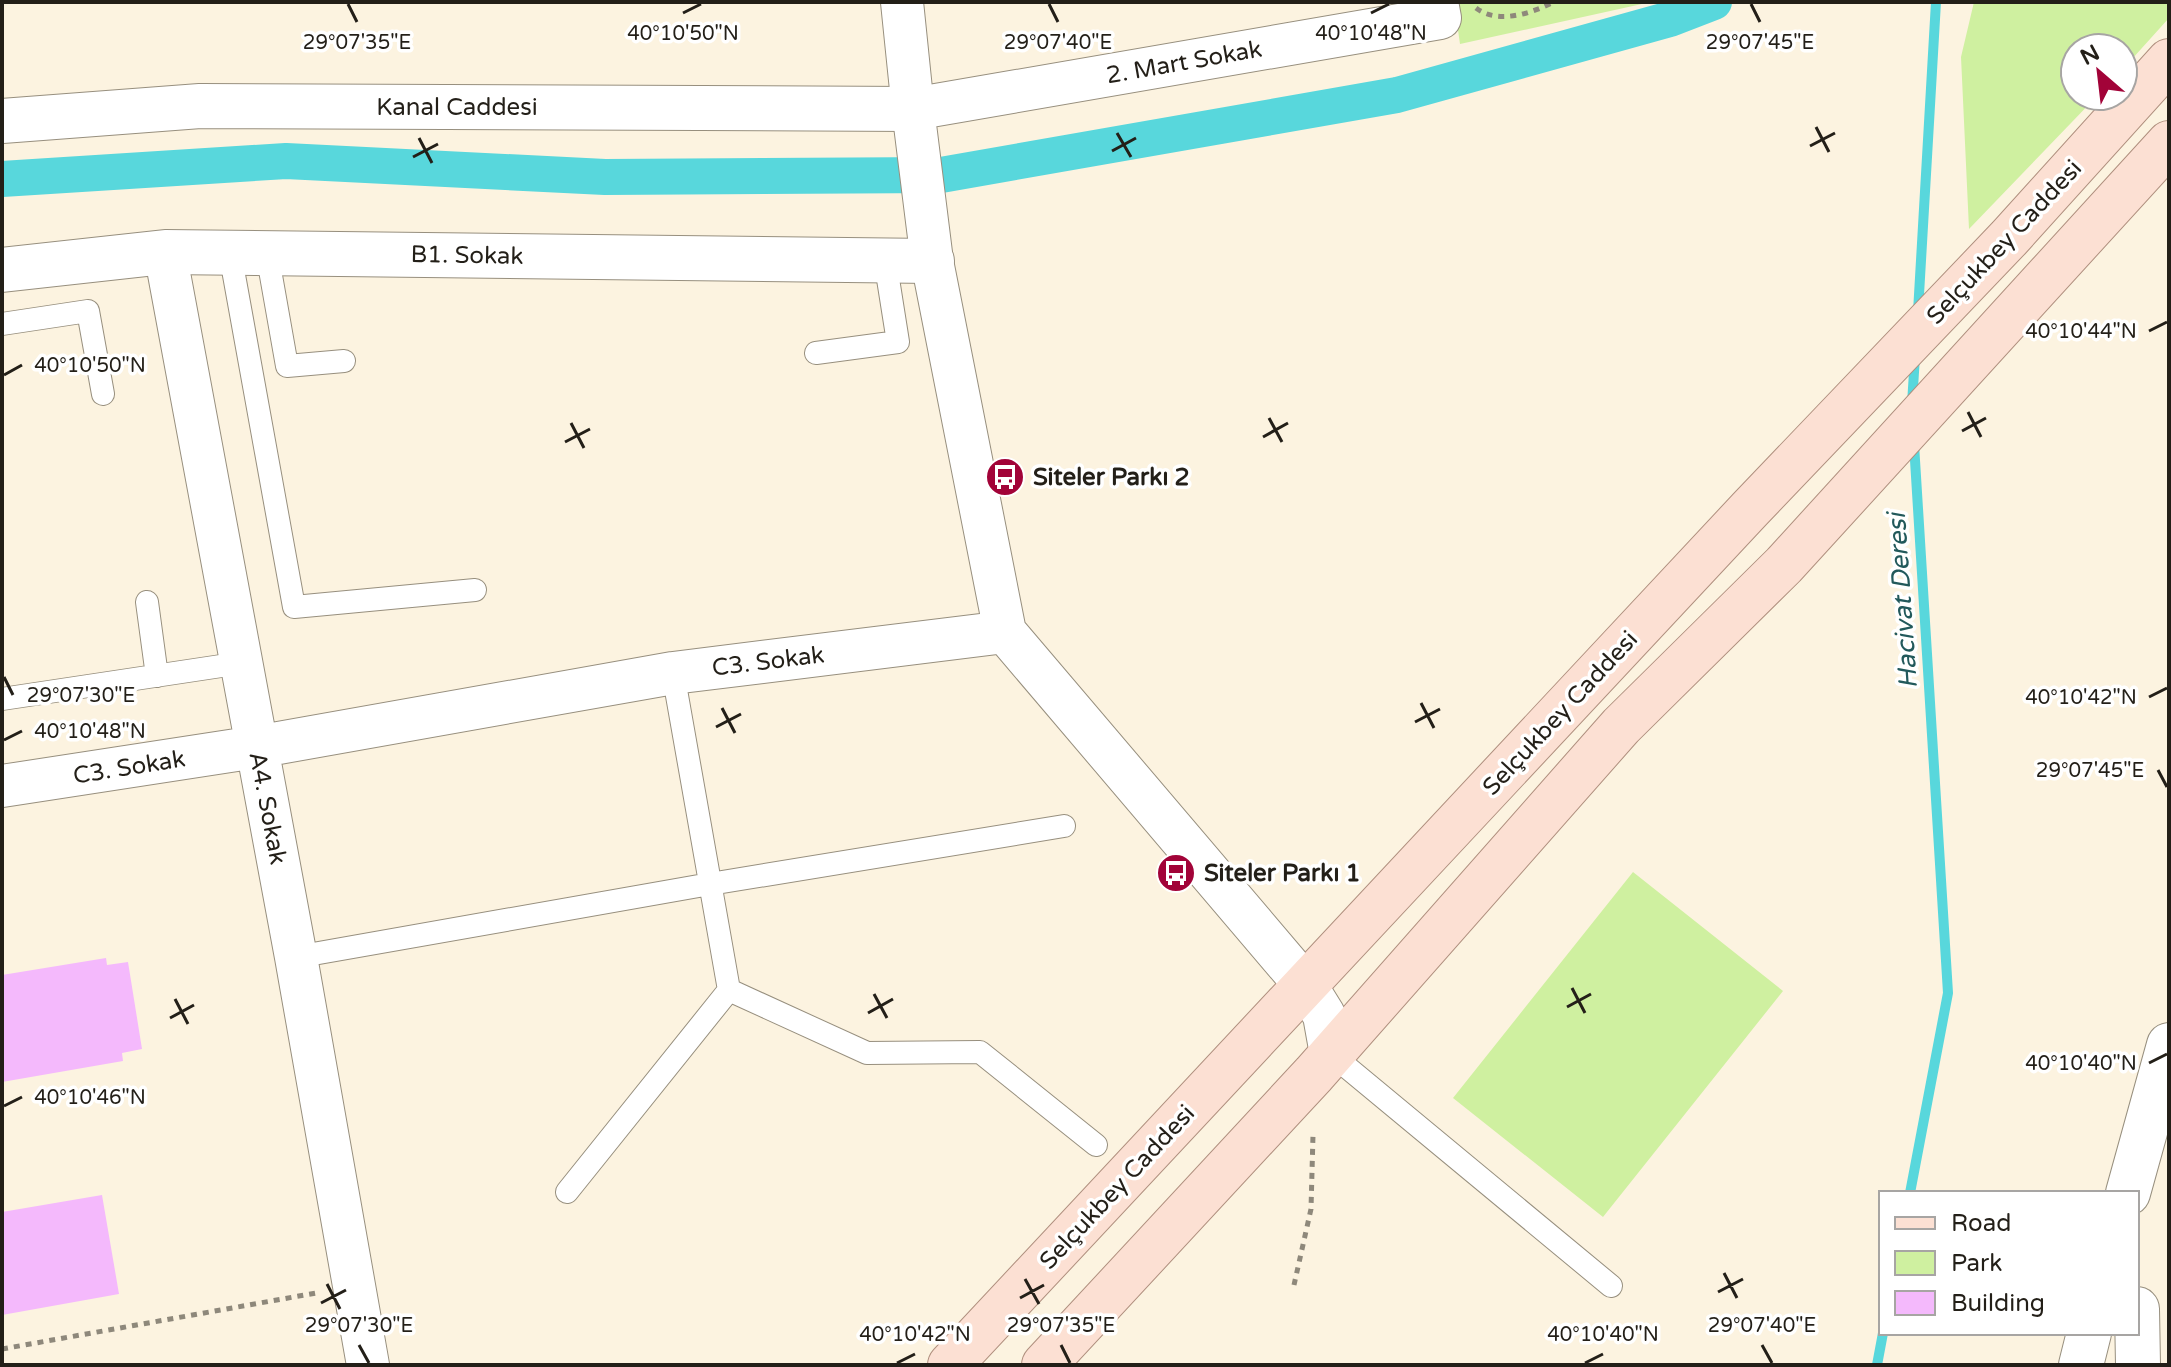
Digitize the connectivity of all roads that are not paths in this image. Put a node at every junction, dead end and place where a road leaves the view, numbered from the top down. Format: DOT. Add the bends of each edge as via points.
graph roads {
  1 [pos="902,2"];
  2 [pos="1437,2"];
  3 [pos="2169,61"];
  4 [pos="913,109"];
  5 [pos="2,121"];
  6 [pos="2169,143"];
  7 [pos="165,252"];
  8 [pos="249,253"];
  9 [pos="885,260"];
  10 [pos="932,261"];
  11 [pos="2,270"];
  12 [pos="2,324"];
  13 [pos="816,353"];
  14 [pos="344,361"];
  15 [pos="103,394"];
  16 [pos="475,590"];
  17 [pos="147,602"];
  18 [pos="1005,632"];
  19 [pos="241,663"];
  20 [pos="673,673"];
  21 [pos="157,676"];
  22 [pos="1593,678"];
  23 [pos="2,699"];
  24 [pos="1621,726"];
  25 [pos="256,747"];
  26 [pos="2,786"];
  27 [pos="1064,826"];
  28 [pos="710,884"];
  29 [pos="296,957"];
  30 [pos="1306,986"];
  31 [pos="729,990"];
  32 [pos="2169,1045"];
  33 [pos="1331,1054"];
  34 [pos="1096,1145"];
  35 [pos="2129,1191"];
  36 [pos="567,1192"];
  37 [pos="1611,1286"];
  38 [pos="2088,1335"];
  39 [pos="2137,1335"];
  40 [pos="368,1365"];
  41 [pos="950,1365"];
  42 [pos="1044,1365"];
  43 [pos="2081,1365"];
  44 [pos="2138,1365"];
  1 -- 4 [label="street"];
  2 -- 4 [label="street, 2. Mart Sokak" via="1440,18"];
  3 -- 22 [label="main road, Selçukbey Caddesi"];
  4 -- 5 [label="street, Kanal Caddesi" via="200,106"];
  4 -- 10 [label="street"];
  6 -- 24 [label="main road" via="1784,565"];
  7 -- 8 [label="street, B1. Sokak"];
  7 -- 11 [label="street, B1. Sokak"];
  7 -- 19 [label="street, A4. Sokak"];
  8 -- 9 [label="street, B1. Sokak"];
  8 -- 14 [label="lane" via="287,366"];
  8 -- 16 [label="lane" via="294,607"];
  9 -- 10 [label="street, B1. Sokak"];
  9 -- 13 [label="lane" via="898,342"];
  10 -- 18 [label="street"];
  12 -- 15 [label="lane" via="88,311"];
  17 -- 21 [label="lane"];
  18 -- 20 [label="street, C3. Sokak"];
  18 -- 30 [label="street"];
  19 -- 21 [label="lane"];
  19 -- 25 [label="street, A4. Sokak"];
  20 -- 25 [label="street, C3. Sokak"];
  20 -- 28 [label="lane"];
  21 -- 23 [label="lane"];
  22 -- 24 [label="main road"];
  22 -- 30 [label="main road, Selçukbey Caddesi"];
  24 -- 33 [label="main road"];
  25 -- 26 [label="street, C3. Sokak"];
  25 -- 29 [label="street, A4. Sokak"];
  27 -- 28 [label="lane"];
  28 -- 29 [label="lane"];
  28 -- 31 [label="lane"];
  29 -- 40 [label="street, A4. Sokak"];
  30 -- 33 [label="street" via="1324,1015"];
  30 -- 41 [label="main road, Selçukbey Caddesi"];
  31 -- 34 [label="lane" via="867,1053 980,1052"];
  31 -- 36 [label="lane"];
  32 -- 35 [label="street"];
  33 -- 37 [label="lane"];
  33 -- 42 [label="main road"];
  38 -- 43 [label="street"];
  39 -- 44 [label="street"];
}
